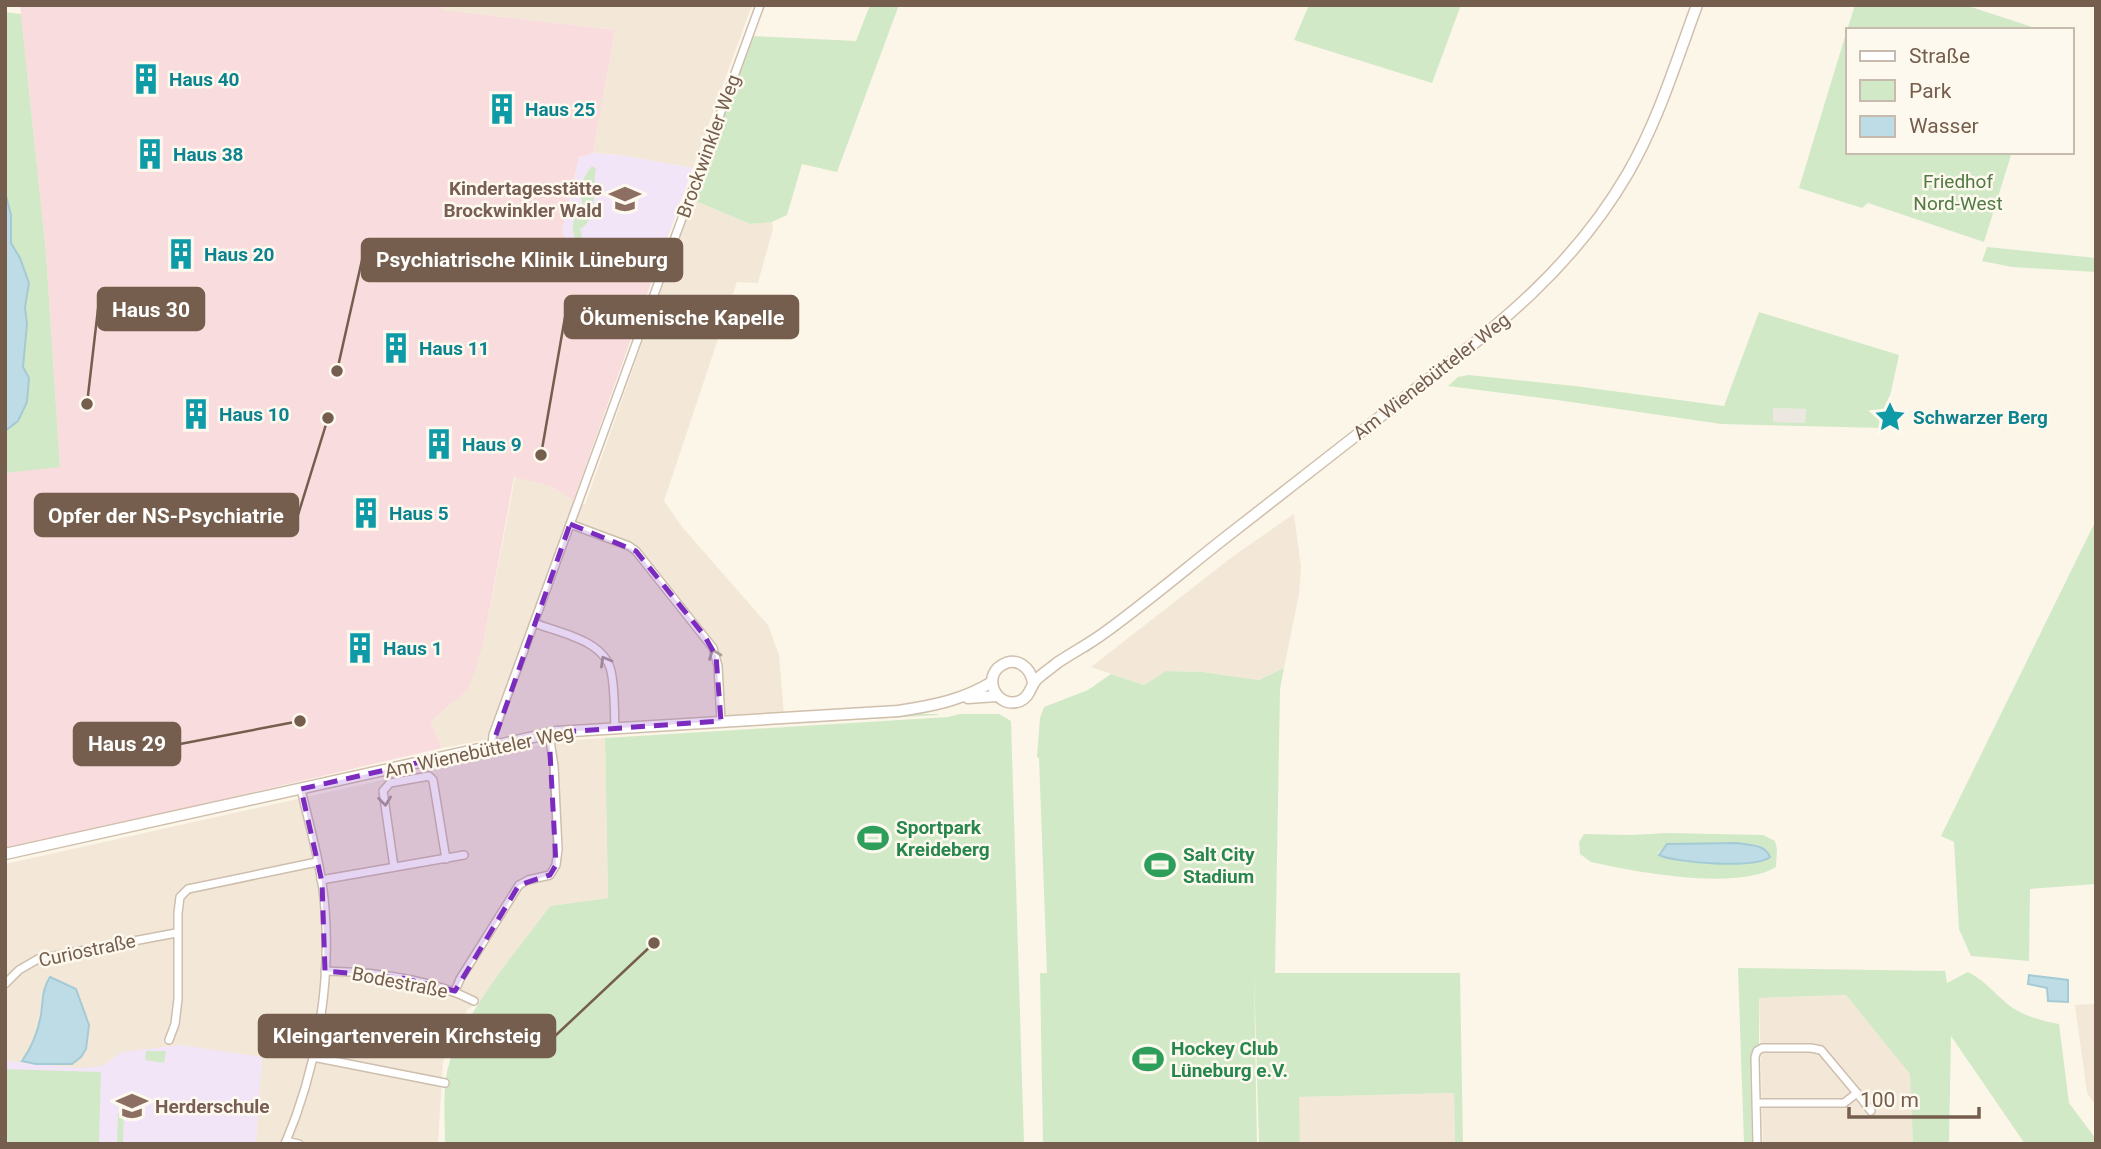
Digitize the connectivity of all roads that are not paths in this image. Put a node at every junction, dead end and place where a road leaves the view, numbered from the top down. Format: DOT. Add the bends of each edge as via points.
graph roads {
  1 [pos="760,5"];
  2 [pos="1697,5"];
  3 [pos="570,524"];
  4 [pos="534,623"];
  5 [pos="1060,661"];
  6 [pos="1028,669"];
  7 [pos="992,682"];
  8 [pos="1033,683"];
  9 [pos="997,696"];
  10 [pos="960,698"];
  11 [pos="721,721"];
  12 [pos="615,727"];
  13 [pos="549,734"];
  14 [pos="492,746"];
  15 [pos="301,789"];
  16 [pos="5,854"];
  17 [pos="464,855"];
  18 [pos="446,859"];
  19 [pos="317,862"];
  20 [pos="394,867"];
  21 [pos="321,880"];
  22 [pos="176,933"];
  23 [pos="325,971"];
  24 [pos="5,985"];
  25 [pos="454,991"];
  26 [pos="474,1001"];
  27 [pos="169,1040"];
  28 [pos="313,1057"];
  29 [pos="445,1083"];
  30 [pos="1857,1093"];
  31 [pos="1756,1103"];
  32 [pos="1871,1111"];
  33 [pos="286,1142"];
  34 [pos="299,1144"];
  35 [pos="1757,1144"];
  1 -- 3 [label="street, Brockwinkler Weg"];
  2 -- 5 [label="street, Am Wienebütteler Weg" via="1656,115 1628,173 1564,263 1437,373 1104,633"];
  3 -- 4 [label="street, Brockwinkler Weg"];
  11 -- 3 [label="street, one-way" via="716,656 705,635 636,551"];
  12 -- 4 [label="street, one-way" via="607,660 592,646"];
  4 -- 14 [label="street, Brockwinkler Weg"];
  5 -- 6 [label="street, Am Wienebütteler Weg"];
  5 -- 8 [label="street, Am Wienebütteler Weg"];
  6 -- 7 [label="street, Am Wienebütteler Weg" via="1017,662 1004,664"];
  6 -- 8 [label="street"];
  7 -- 9 [label="street"];
  7 -- 10 [label="street, Am Wienebütteler Weg"];
  8 -- 9 [label="street, Am Wienebütteler Weg" via="1028,696 1018,702"];
  9 -- 10 [label="street, Am Wienebütteler Weg"];
  10 -- 11 [label="street, Am Wienebütteler Weg" via="921,708"];
  11 -- 12 [label="street, Am Wienebütteler Weg"];
  12 -- 13 [label="street, Am Wienebütteler Weg"];
  13 -- 14 [label="street, Am Wienebütteler Weg"];
  13 -- 25 [label="street" via="556,865 550,875 523,882 516,890"];
  14 -- 15 [label="street, Am Wienebütteler Weg"];
  15 -- 16 [label="street, Am Wienebütteler Weg"];
  15 -- 19 [label="street"];
  17 -- 18 [label="street"];
  18 -- 20 [label="street"];
  18 -- 20 [label="street, one-way" via="429,776 390,783 383,791"];
  19 -- 21 [label="street"];
  19 -- 22 [label="street" via="188,889 180,897"];
  20 -- 21 [label="street"];
  21 -- 23 [label="street"];
  22 -- 24 [label="street, Curiostraße" via="38,959"];
  22 -- 27 [label="street" via="178,999"];
  23 -- 25 [label="street, Bodestraße" via="402,978"];
  23 -- 28 [label="street"];
  25 -- 26 [label="street, Bodestraße"];
  28 -- 29 [label="street"];
  28 -- 33 [label="street"];
  30 -- 31 [label="street" via="1844,1103"];
  30 -- 31 [label="street" via="1821,1050 1762,1048 1755,1057"];
  30 -- 32 [label="street"];
  31 -- 35 [label="street"];
  33 -- 34 [label="street"];
}
